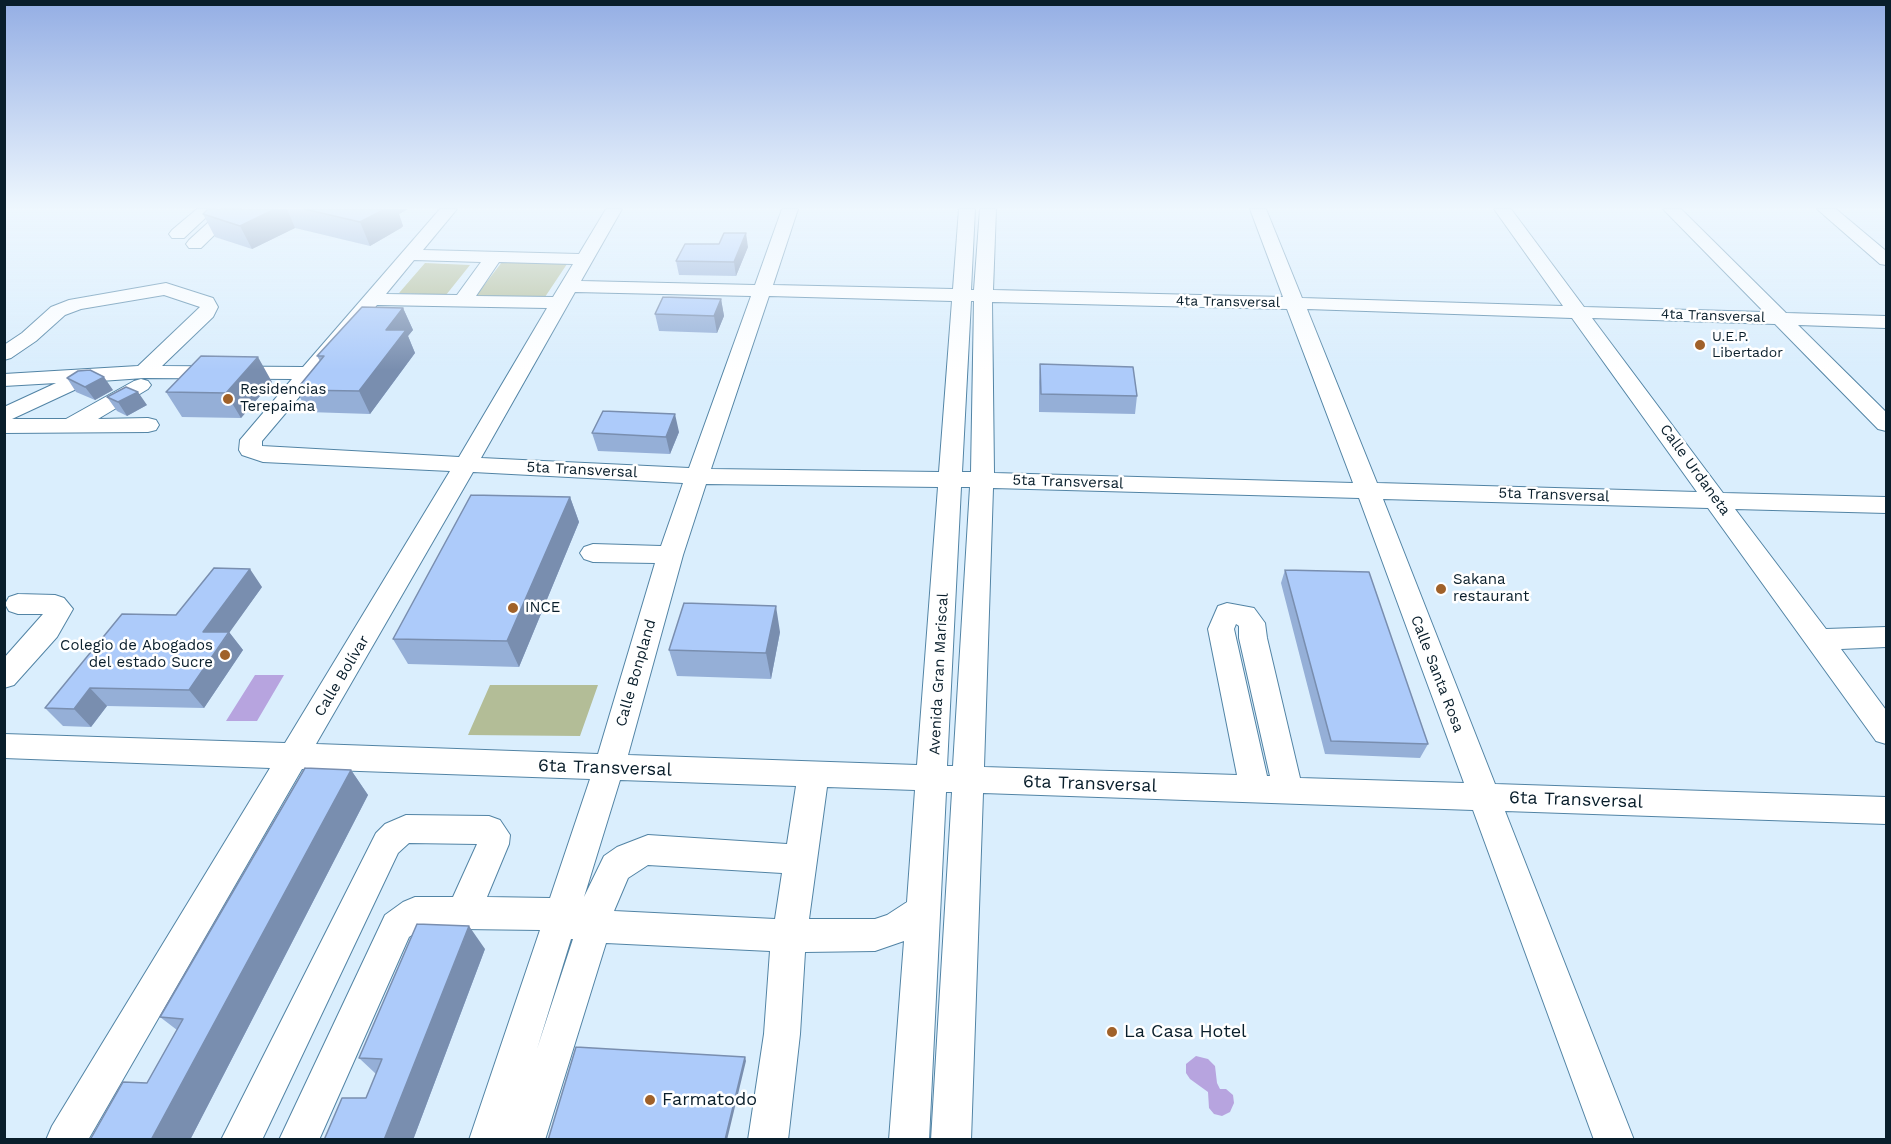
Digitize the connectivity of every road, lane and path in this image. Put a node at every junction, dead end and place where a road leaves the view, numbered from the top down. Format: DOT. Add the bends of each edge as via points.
graph roads {
  1 [pos="403,262"];
  2 [pos="490,262"];
  3 [pos="581,262"];
  4 [pos="773,262"];
  5 [pos="970,262"];
  6 [pos="978,262"];
  7 [pos="1278,262"];
  8 [pos="1541,262"];
  9 [pos="1724,262"];
  10 [pos="764,291"];
  11 [pos="563,294"];
  12 [pos="972,296"];
  13 [pos="372,298"];
  14 [pos="463,300"];
  15 [pos="1294,303"];
  16 [pos="1578,312"];
  17 [pos="1780,318"];
  18 [pos="1887,322"];
  19 [pos="4,354"];
  20 [pos="155,372"];
  21 [pos="309,373"];
  22 [pos="90,375"];
  23 [pos="11,382"];
  24 [pos="4,415"];
  25 [pos="1887,424"];
  26 [pos="148,425"];
  27 [pos="4,426"];
  28 [pos="70,426"];
  29 [pos="466,464"];
  30 [pos="700,476"];
  31 [pos="950,480"];
  32 [pos="982,480"];
  33 [pos="1368,490"];
  34 [pos="1716,500"];
  35 [pos="1887,505"];
  36 [pos="593,553"];
  37 [pos="670,555"];
  38 [pos="18,604"];
  39 [pos="1887,637"];
  40 [pos="1818,640"];
  41 [pos="4,677"];
  42 [pos="1887,732"];
  43 [pos="4,746"];
  44 [pos="294,755"];
  45 [pos="609,768"];
  46 [pos="813,775"];
  47 [pos="933,779"];
  48 [pos="966,780"];
  49 [pos="1255,790"];
  50 [pos="1288,790"];
  51 [pos="1484,797"];
  52 [pos="1887,811"];
  53 [pos="801,860"];
  54 [pos="924,910"];
  55 [pos="463,913"];
  56 [pos="560,919"];
  57 [pos="594,926"];
  58 [pos="789,936"];
  59 [pos="66,1140"];
  60 [pos="241,1140"];
  61 [pos="298,1140"];
  62 [pos="489,1140"];
  63 [pos="525,1140"];
  64 [pos="768,1140"];
  65 [pos="909,1140"];
  66 [pos="951,1140"];
  67 [pos="1614,1140"];
  1 -- 13 [label="street"];
  2 -- 14 [label="street"];
  3 -- 11 [label="street, Calle Bolívar"];
  4 -- 10 [label="street, Calle Bonpland"];
  5 -- 12 [label="street, Avenida Gran Mariscal"];
  6 -- 12 [label="street, Avenida Gran Mariscal"];
  7 -- 15 [label="street, Calle Santa Rosa"];
  8 -- 16 [label="street, Calle Urdaneta"];
  9 -- 17 [label="street"];
  10 -- 11 [label="street, 4ta Transversal"];
  10 -- 12 [label="street, 4ta Transversal"];
  10 -- 30 [label="street, Calle Bonpland"];
  11 -- 14 [label="street, 4ta Transversal"];
  11 -- 29 [label="street, Calle Bolívar"];
  12 -- 15 [label="street, 4ta Transversal"];
  12 -- 31 [label="street, Avenida Gran Mariscal"];
  12 -- 32 [label="street, Avenida Gran Mariscal"];
  13 -- 14 [label="street, 4ta Transversal"];
  13 -- 21 [label="street"];
  15 -- 16 [label="street, 4ta Transversal"];
  15 -- 33 [label="street, Calle Santa Rosa"];
  16 -- 17 [label="street, 4ta Transversal"];
  16 -- 34 [label="street, Calle Urdaneta"];
  17 -- 18 [label="street, 4ta Transversal"];
  17 -- 25 [label="street"];
  19 -- 20 [label="street" via="58,312 76,304 158,289 206,302 206,313"];
  20 -- 21 [label="street"];
  20 -- 22 [label="street"];
  20 -- 28 [label="street"];
  21 -- 29 [label="street, 5ta Transversal" via="251,440 250,450 263,455"];
  22 -- 23 [label="street"];
  22 -- 24 [label="street"];
  26 -- 28 [label="street"];
  27 -- 28 [label="street"];
  29 -- 30 [label="street, 5ta Transversal"];
  29 -- 44 [label="street, Calle Bolívar"];
  30 -- 31 [label="street, 5ta Transversal"];
  30 -- 37 [label="street, Calle Bonpland"];
  31 -- 32 [label="street, 5ta Transversal"];
  31 -- 47 [label="street, Avenida Gran Mariscal"];
  32 -- 33 [label="street, 5ta Transversal"];
  32 -- 48 [label="street, Avenida Gran Mariscal"];
  33 -- 34 [label="street, 5ta Transversal"];
  33 -- 51 [label="street, Calle Santa Rosa"];
  34 -- 35 [label="street, 5ta Transversal"];
  34 -- 40 [label="street, Calle Urdaneta"];
  36 -- 37 [label="street"];
  37 -- 45 [label="street, Calle Bonpland"];
  38 -- 41 [label="street" via="55,605 60,609 47,630"];
  39 -- 40 [label="street"];
  40 -- 42 [label="street, Calle Urdaneta"];
  43 -- 44 [label="street, 6ta Transversal"];
  44 -- 45 [label="street, 6ta Transversal"];
  44 -- 59 [label="street, Calle Bolívar"];
  45 -- 46 [label="street, 6ta Transversal"];
  45 -- 56 [label="street, Calle Bonpland"];
  46 -- 47 [label="street, 6ta Transversal"];
  46 -- 53 [label="street"];
  47 -- 48 [label="street, 6ta Transversal"];
  47 -- 54 [label="street, Avenida Gran Mariscal"];
  48 -- 49 [label="street, 6ta Transversal"];
  48 -- 66 [label="street, Avenida Gran Mariscal"];
  49 -- 50 [label="street, 6ta Transversal"];
  49 -- 50 [label="street" via="1221,628 1227,613 1245,615 1252,623"];
  50 -- 51 [label="street, 6ta Transversal"];
  51 -- 52 [label="street, 6ta Transversal"];
  51 -- 67 [label="street, Calle Santa Rosa"];
  53 -- 57 [label="street" via="648,850 616,867 600,898"];
  53 -- 58 [label="street"];
  54 -- 58 [label="street" via="896,928 874,935"];
  54 -- 65 [label="street, Avenida Gran Mariscal"];
  55 -- 56 [label="street"];
  55 -- 60 [label="street" via="494,835 489,830 406,829 396,834 387,843"];
  55 -- 61 [label="street" via="415,913 397,926"];
  56 -- 57 [label="street"];
  56 -- 62 [label="street, Calle Bonpland"];
  57 -- 58 [label="street"];
  57 -- 63 [label="street"];
  58 -- 64 [label="street" via="782,1034"];
}
